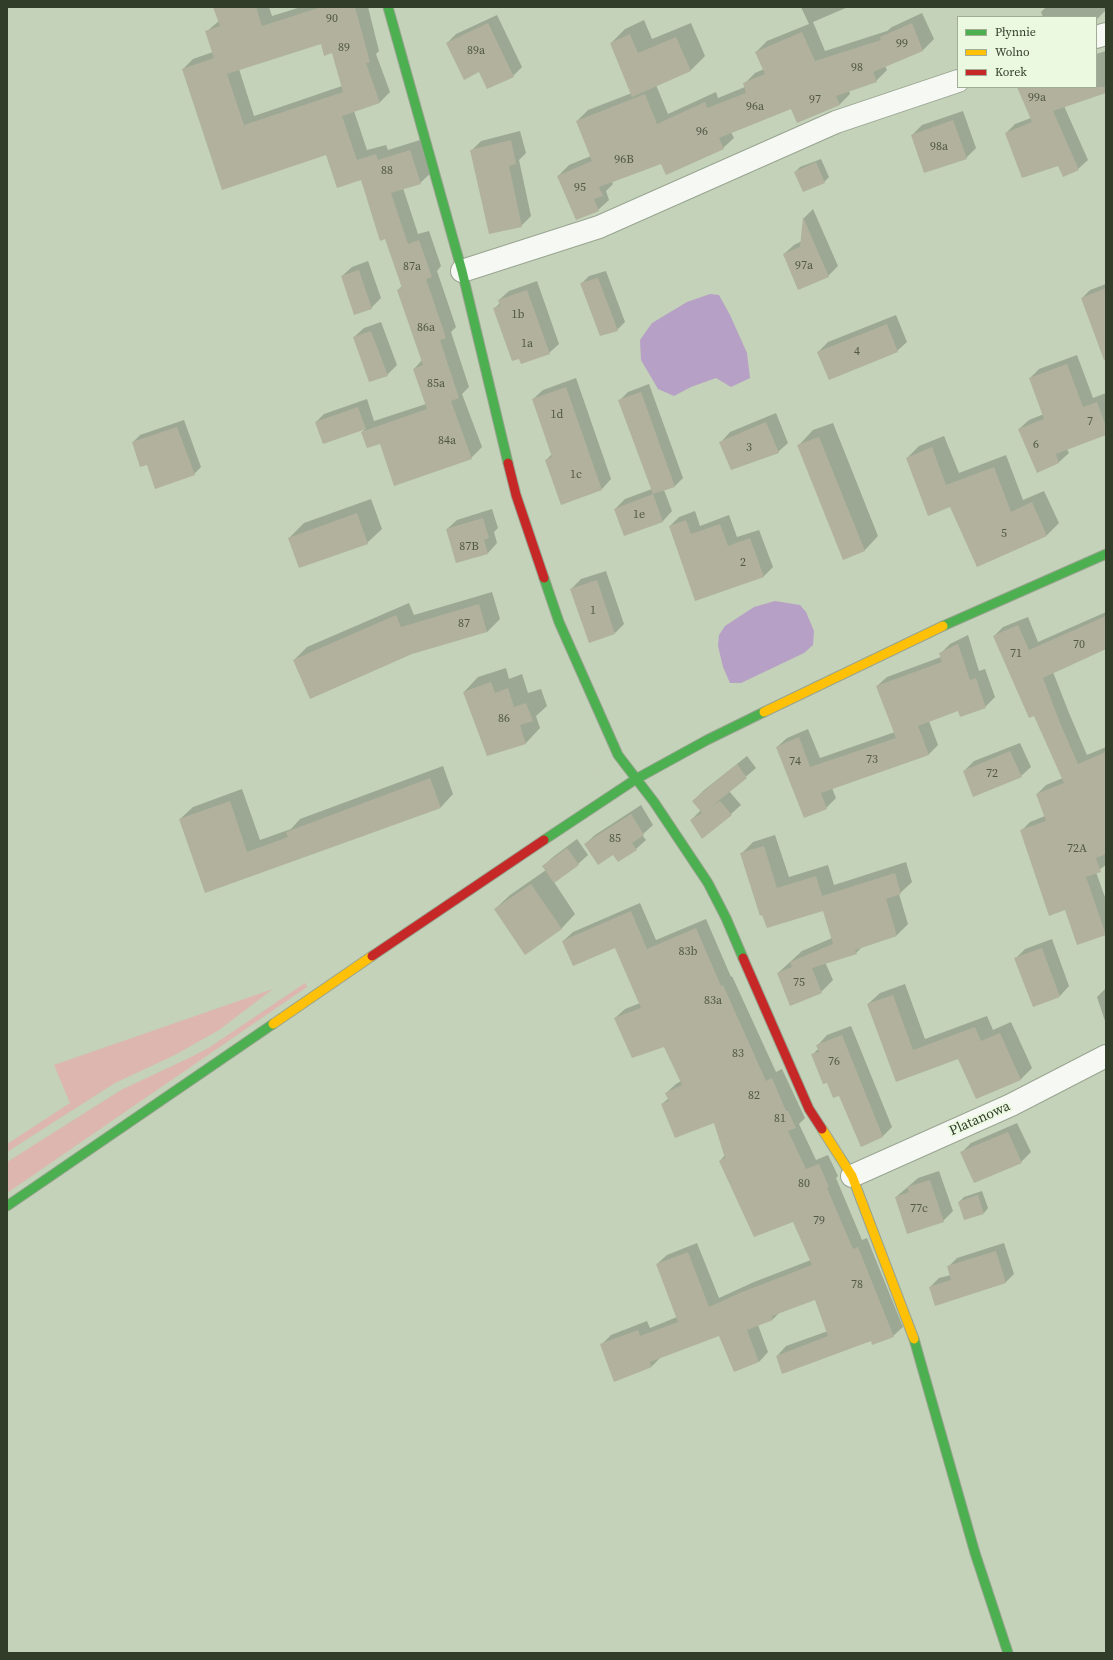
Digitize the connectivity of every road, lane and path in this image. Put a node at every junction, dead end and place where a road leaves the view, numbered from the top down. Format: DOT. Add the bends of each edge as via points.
graph roads {
  1 [pos="388,7"];
  2 [pos="957,81"];
  3 [pos="462,271"];
  4 [pos="1106,554"];
  5 [pos="636,779"];
  6 [pos="184,1056"];
  7 [pos="1106,1056"];
  8 [pos="7,1157"];
  9 [pos="852,1176"];
  10 [pos="7,1206"];
  11 [pos="1008,1653"];
  1 -- 3 [label="street"];
  2 -- 3 [label="street" via="836,122 599,227"];
  3 -- 5 [label="street" via="518,503 559,622 618,755"];
  4 -- 5 [label="street" via="962,617 809,689"];
  5 -- 9 [label="street" via="708,883 726,918 808,1109"];
  5 -- 10 [label="street" via="501,868"];
  6 -- 8 [label="path" via="118,1086"];
  7 -- 9 [label="street, Platanowa" via="1011,1106"];
  9 -- 11 [label="street" via="912,1334 975,1553"];
}
